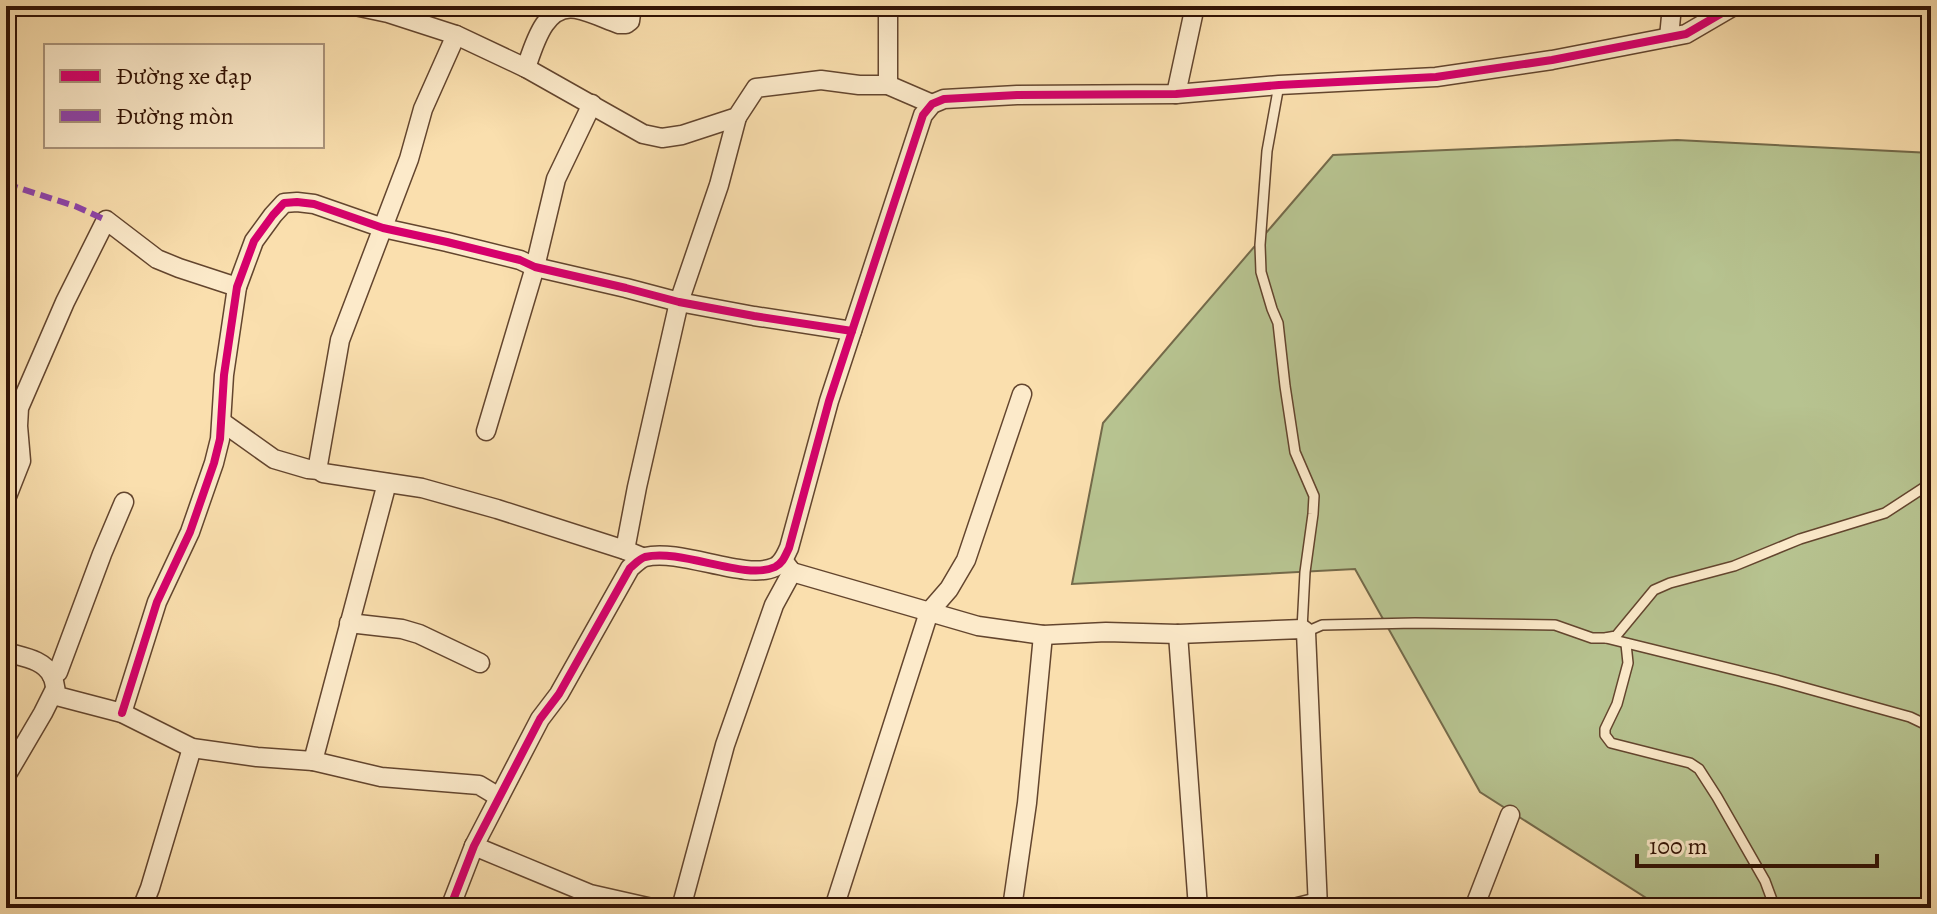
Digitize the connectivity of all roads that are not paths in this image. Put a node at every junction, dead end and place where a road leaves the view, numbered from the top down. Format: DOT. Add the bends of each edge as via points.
graph roads {
  1 [pos="355,6"];
  2 [pos="632,6"];
  3 [pos="888,6"];
  4 [pos="1195,6"];
  5 [pos="1672,6"];
  6 [pos="1734,6"];
  7 [pos="562,8"];
  8 [pos="456,35"];
  9 [pos="1669,37"];
  10 [pos="526,68"];
  11 [pos="888,85"];
  12 [pos="1279,85"];
  13 [pos="1176,94"];
  14 [pos="592,104"];
  15 [pos="932,104"];
  16 [pos="737,117"];
  17 [pos="383,228"];
  18 [pos="535,267"];
  19 [pos="237,287"];
  20 [pos="679,302"];
  21 [pos="852,331"];
  22 [pos="1022,394"];
  23 [pos="222,422"];
  24 [pos="486,431"];
  25 [pos="319,470"];
  26 [pos="387,483"];
  27 [pos="1931,483"];
  28 [pos="6,499"];
  29 [pos="124,502"];
  30 [pos="633,554"];
  31 [pos="788,566"];
  32 [pos="929,612"];
  33 [pos="349,623"];
  34 [pos="1304,630"];
  35 [pos="1178,634"];
  36 [pos="1043,635"];
  37 [pos="1605,638"];
  38 [pos="1626,644"];
  39 [pos="6,652"];
  40 [pos="480,663"];
  41 [pos="54,682"];
  42 [pos="122,713"];
  43 [pos="1931,727"];
  44 [pos="192,748"];
  45 [pos="313,761"];
  46 [pos="6,776"];
  47 [pos="499,797"];
  48 [pos="1510,815"];
  49 [pos="474,846"];
  50 [pos="1318,905"];
  51 [pos="142,908"];
  52 [pos="450,908"];
  53 [pos="652,908"];
  54 [pos="681,908"];
  55 [pos="834,908"];
  56 [pos="1012,908"];
  57 [pos="1198,908"];
  58 [pos="1294,908"];
  59 [pos="1474,908"];
  60 [pos="1775,908"];
  1 -- 8 [label="street"];
  2 -- 7 [label="street" via="626,24"];
  3 -- 11 [label="street"];
  4 -- 13 [label="street"];
  5 -- 9 [label="street"];
  6 -- 9 [label="street" via="1686,34"];
  7 -- 10 [label="street" via="546,21"];
  8 -- 10 [label="street"];
  8 -- 17 [label="street" via="423,109"];
  9 -- 12 [label="street" via="1436,77"];
  10 -- 14 [label="street"];
  11 -- 15 [label="street"];
  11 -- 16 [label="street" via="821,80 756,88"];
  12 -- 13 [label="street"];
  12 -- 34 [label="lane" via="1267,151 1261,272 1278,323 1295,452 1314,496"];
  13 -- 15 [label="street" via="1017,95"];
  14 -- 16 [label="street" via="643,134 662,138"];
  14 -- 18 [label="street" via="556,179"];
  15 -- 21 [label="street" via="923,115"];
  16 -- 20 [label="street"];
  17 -- 18 [label="street"];
  17 -- 19 [label="street" via="314,204 284,203 254,241"];
  17 -- 25 [label="street" via="340,340"];
  18 -- 20 [label="street"];
  18 -- 24 [label="street"];
  19 -- 23 [label="street"];
  19 -- 28 [label="street" via="157,259 106,220 19,408 21,461"];
  20 -- 21 [label="street"];
  20 -- 30 [label="street" via="637,487"];
  21 -- 31 [label="street"];
  22 -- 32 [label="street" via="966,560"];
  23 -- 25 [label="street" via="274,459"];
  23 -- 42 [label="street" via="214,463 157,602"];
  25 -- 26 [label="street"];
  26 -- 30 [label="street" via="497,509"];
  26 -- 33 [label="street"];
  27 -- 37 [label="lane" via="1885,513 1654,590 1616,636"];
  29 -- 41 [label="street"];
  30 -- 31 [label="street" via="752,570"];
  30 -- 47 [label="street" via="630,568"];
  31 -- 32 [label="street"];
  31 -- 54 [label="street" via="725,745"];
  32 -- 36 [label="street" via="978,626"];
  32 -- 55 [label="street"];
  33 -- 40 [label="street" via="411,631"];
  33 -- 45 [label="street"];
  34 -- 35 [label="street"];
  34 -- 37 [label="lane" via="1415,623 1555,625"];
  34 -- 50 [label="street"];
  35 -- 36 [label="street"];
  35 -- 57 [label="street"];
  36 -- 56 [label="street"];
  37 -- 38 [label="lane"];
  38 -- 43 [label="lane" via="1780,681"];
  38 -- 60 [label="lane" via="1628,663 1605,735 1611,743 1699,769 1765,881"];
  39 -- 41 [label="street" via="33,659"];
  41 -- 42 [label="street" via="57,696"];
  41 -- 46 [label="street" via="43,713"];
  42 -- 44 [label="street"];
  44 -- 45 [label="street"];
  44 -- 51 [label="street"];
  45 -- 47 [label="street" via="381,777 479,785"];
  47 -- 49 [label="street"];
  48 -- 59 [label="street"];
  49 -- 52 [label="street"];
  49 -- 53 [label="street" via="590,894"];
  50 -- 58 [label="street"];
}
